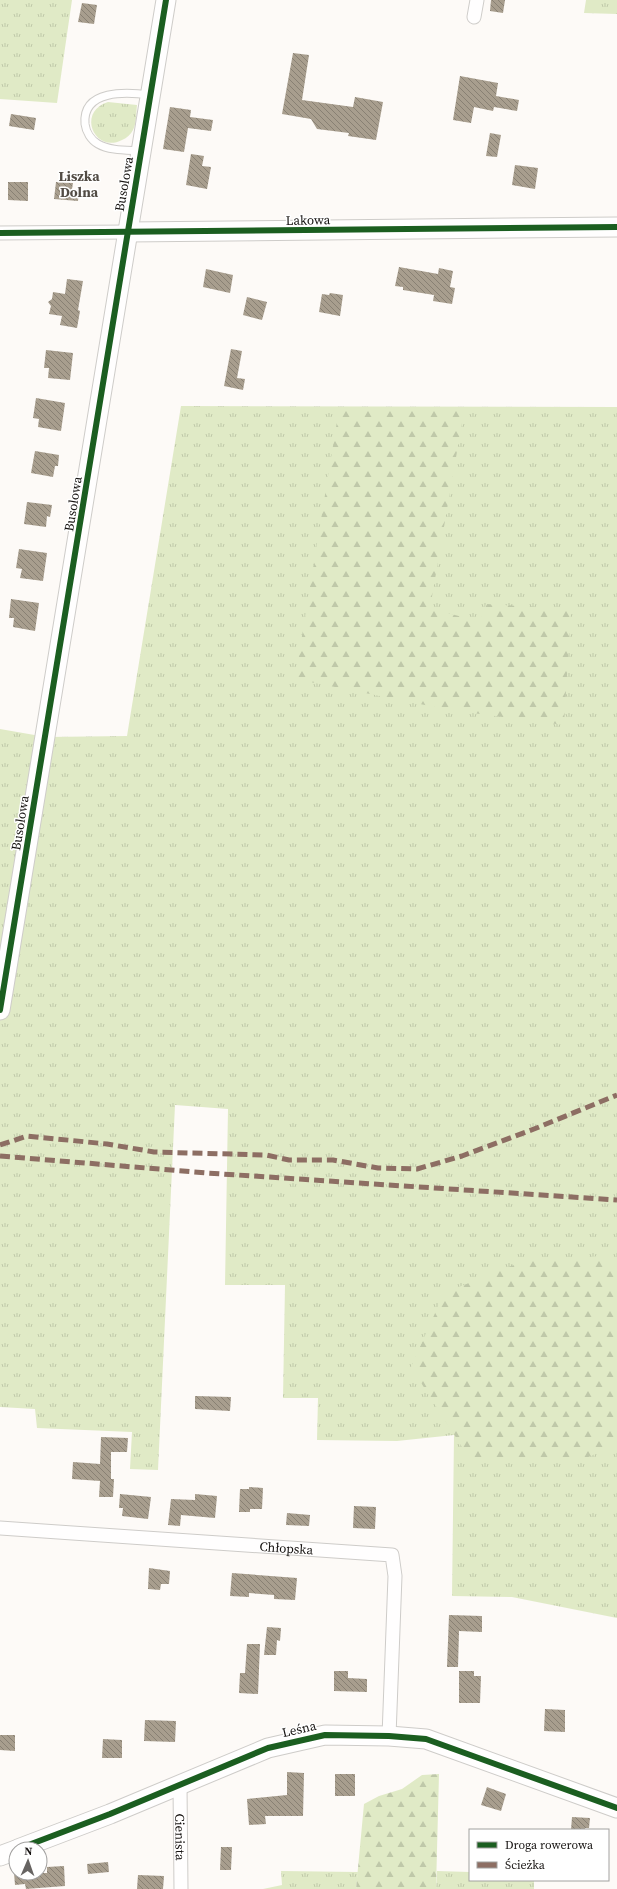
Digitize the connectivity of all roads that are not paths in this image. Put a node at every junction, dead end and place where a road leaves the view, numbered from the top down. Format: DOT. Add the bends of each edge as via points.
graph roads {
  1 [pos="166,0"];
  2 [pos="477,0"];
  3 [pos="474,16"];
  4 [pos="150,95"];
  5 [pos="141,151"];
  6 [pos="617,227"];
  7 [pos="127,232"];
  8 [pos="0,233"];
  9 [pos="0,1010"];
  10 [pos="0,1528"];
  11 [pos="389,1736"];
  12 [pos="180,1785"];
  13 [pos="617,1808"];
  14 [pos="37,1841"];
  15 [pos="181,1889"];
  1 -- 4 [label="street, Busolowa"];
  2 -- 3 [label="street"];
  4 -- 5 [label="street, Busolowa"];
  4 -- 5 [label="lane" via="109,94 94,101 85,117 88,134 98,144"];
  5 -- 7 [label="street, Busolowa"];
  6 -- 7 [label="street, Lakowa"];
  7 -- 8 [label="street, Lakowa"];
  7 -- 9 [label="street, Busolowa"];
  10 -- 11 [label="street, Chłopska" via="392,1555 396,1576"];
  11 -- 12 [label="street, Leśna" via="325,1735 275,1746"];
  11 -- 13 [label="street, Leśna" via="426,1739"];
  12 -- 14 [label="street, Leśna"];
  12 -- 15 [label="street, Cienista"];
}
